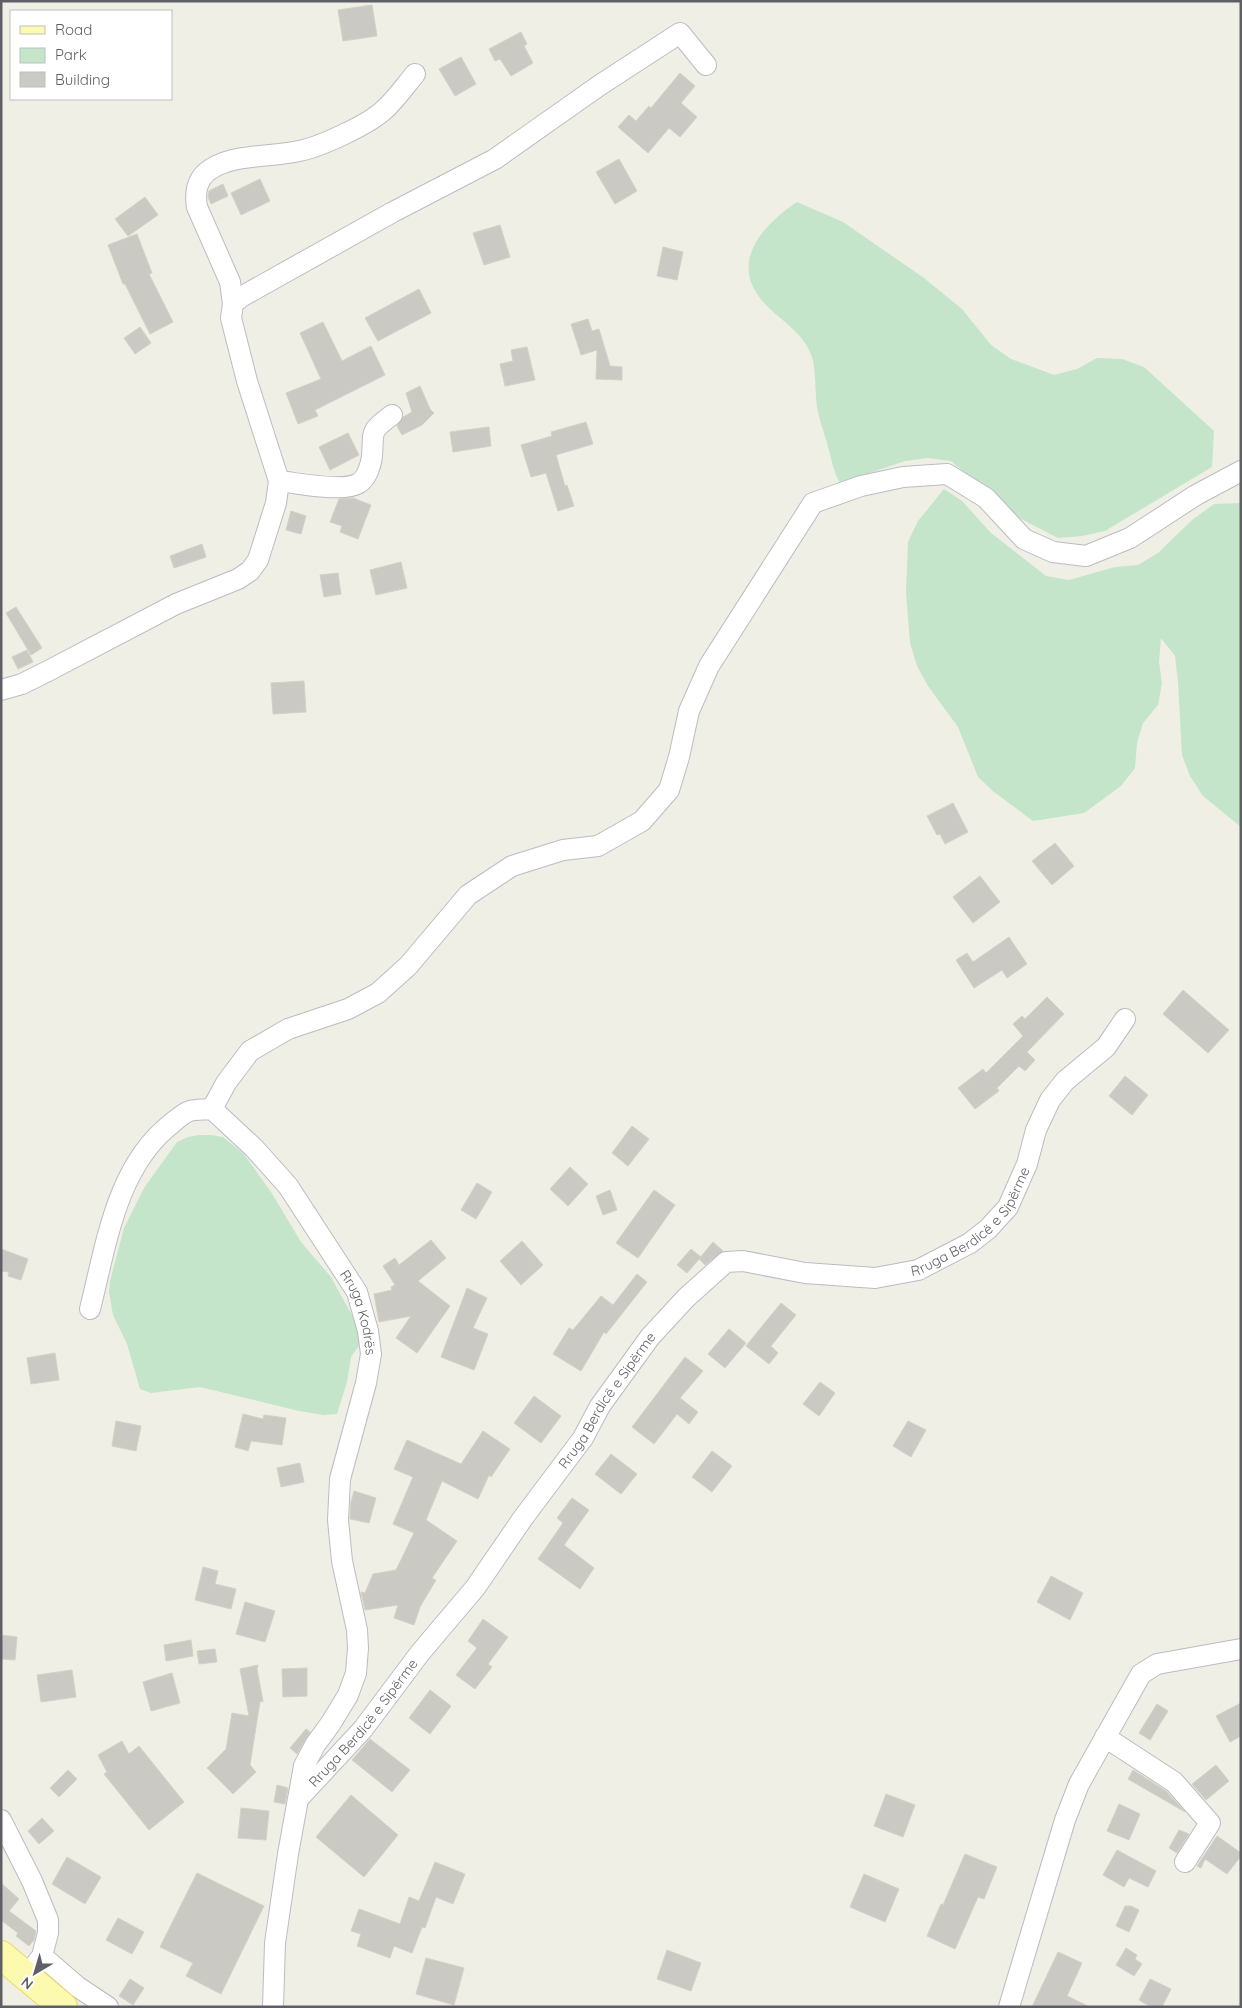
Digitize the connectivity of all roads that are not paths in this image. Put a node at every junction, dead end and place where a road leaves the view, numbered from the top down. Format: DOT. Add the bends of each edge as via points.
graph roads {
  1 [pos="706,65"];
  2 [pos="415,74"];
  3 [pos="233,304"];
  4 [pos="392,415"];
  5 [pos="1241,471"];
  6 [pos="279,481"];
  7 [pos="1,690"];
  8 [pos="1125,1019"];
  9 [pos="212,1109"];
  10 [pos="90,1309"];
  11 [pos="1241,1649"];
  12 [pos="1105,1737"];
  13 [pos="299,1798"];
  14 [pos="1,1820"];
  15 [pos="1185,1862"];
  16 [pos="1,1955"];
  17 [pos="35,1966"];
  18 [pos="64,2007"];
  19 [pos="108,2007"];
  20 [pos="273,2007"];
  21 [pos="1009,2007"];
  1 -- 3 [label="street" via="680,33 495,159 273,277"];
  2 -- 3 [label="street" via="384,111 350,130 301,151 216,167 197,183 197,207 230,282"];
  3 -- 6 [label="street" via="231,318 247,380"];
  4 -- 6 [label="street" via="372,434 372,458 366,476 359,483 342,487"];
  5 -- 9 [label="street" via="1196,495 1130,538 1086,556 1053,552 1024,538 986,498 947,474 903,477 861,486 813,503 709,666 689,711 669,790 642,821 598,846 563,850 512,866 468,895 408,966 378,993 348,1009 288,1029 250,1051 226,1083"];
  6 -- 7 [label="street" via="276,503 258,560 250,571 176,604 22,684"];
  8 -- 13 [label="street, Rruga Berdicë e Sipërme" via="1106,1047 1065,1082 1050,1100 1008,1208 970,1243 918,1270 876,1278 805,1273 743,1261 726,1262 686,1298 650,1337 600,1406 583,1438 475,1588 420,1653 363,1729"];
  9 -- 10 [label="street" via="189,1111 162,1131 134,1165 120,1197"];
  9 -- 13 [label="street, Rruga Kodrës" via="288,1186 357,1292 371,1354 340,1480 338,1520 342,1561 357,1630 356,1673 348,1695 304,1766"];
  11 -- 12 [label="street" via="1157,1664 1141,1674"];
  12 -- 15 [label="street" via="1174,1782 1210,1823"];
  12 -- 21 [label="street" via="1079,1784 1065,1820"];
  13 -- 20 [label="street, Rruga Berdicë e Sipërme" via="275,1943"];
  14 -- 17 [label="street" via="48,1920 48,1933"];
  16 -- 17 [label="main road"];
  17 -- 18 [label="main road"];
  17 -- 19 [label="street" via="78,1987"];
}
